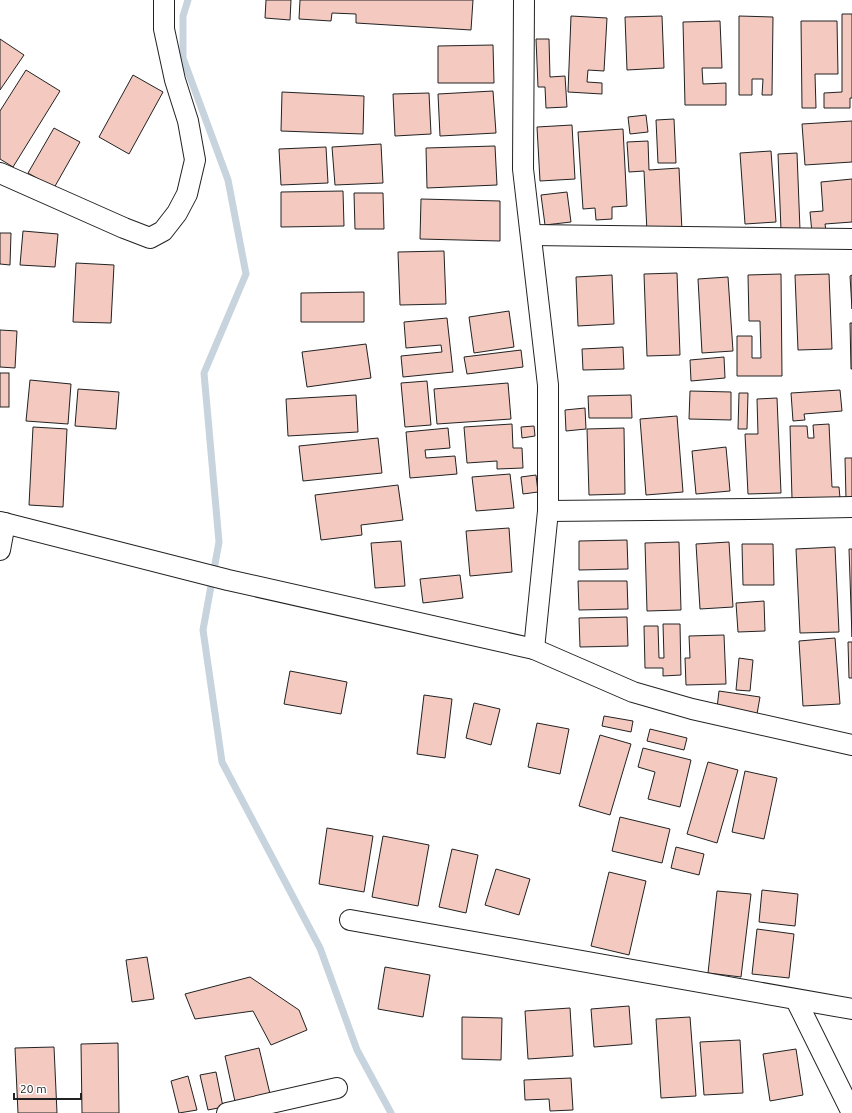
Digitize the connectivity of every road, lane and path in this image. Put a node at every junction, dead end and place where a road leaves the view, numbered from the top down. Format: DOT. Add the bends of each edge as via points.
graph roads {
  1 [pos="164,0"];
  2 [pos="524,0"];
  3 [pos="0,173"];
  4 [pos="531,235"];
  5 [pos="852,239"];
  6 [pos="852,507"];
  7 [pos="548,511"];
  8 [pos="2,523"];
  9 [pos="0,550"];
  10 [pos="534,649"];
  11 [pos="852,745"];
  12 [pos="350,920"];
  13 [pos="796,1000"];
  14 [pos="852,1009"];
  15 [pos="337,1088"];
  16 [pos="228,1113"];
  17 [pos="852,1113"];
  1 -- 3 [label="street" via="164,29 175,80 188,121 194,160 187,194 163,231 150,238"];
  2 -- 4 [label="street" via="523,169"];
  4 -- 5 [label="street"];
  4 -- 7 [label="street" via="548,385"];
  6 -- 7 [label="street"];
  7 -- 10 [label="street"];
  8 -- 9 [label="street"];
  8 -- 10 [label="street" via="228,580"];
  10 -- 11 [label="street" via="633,692 692,709"];
  12 -- 13 [label="street"];
  13 -- 14 [label="street"];
  13 -- 17 [label="street"];
  15 -- 16 [label="street"];
}
